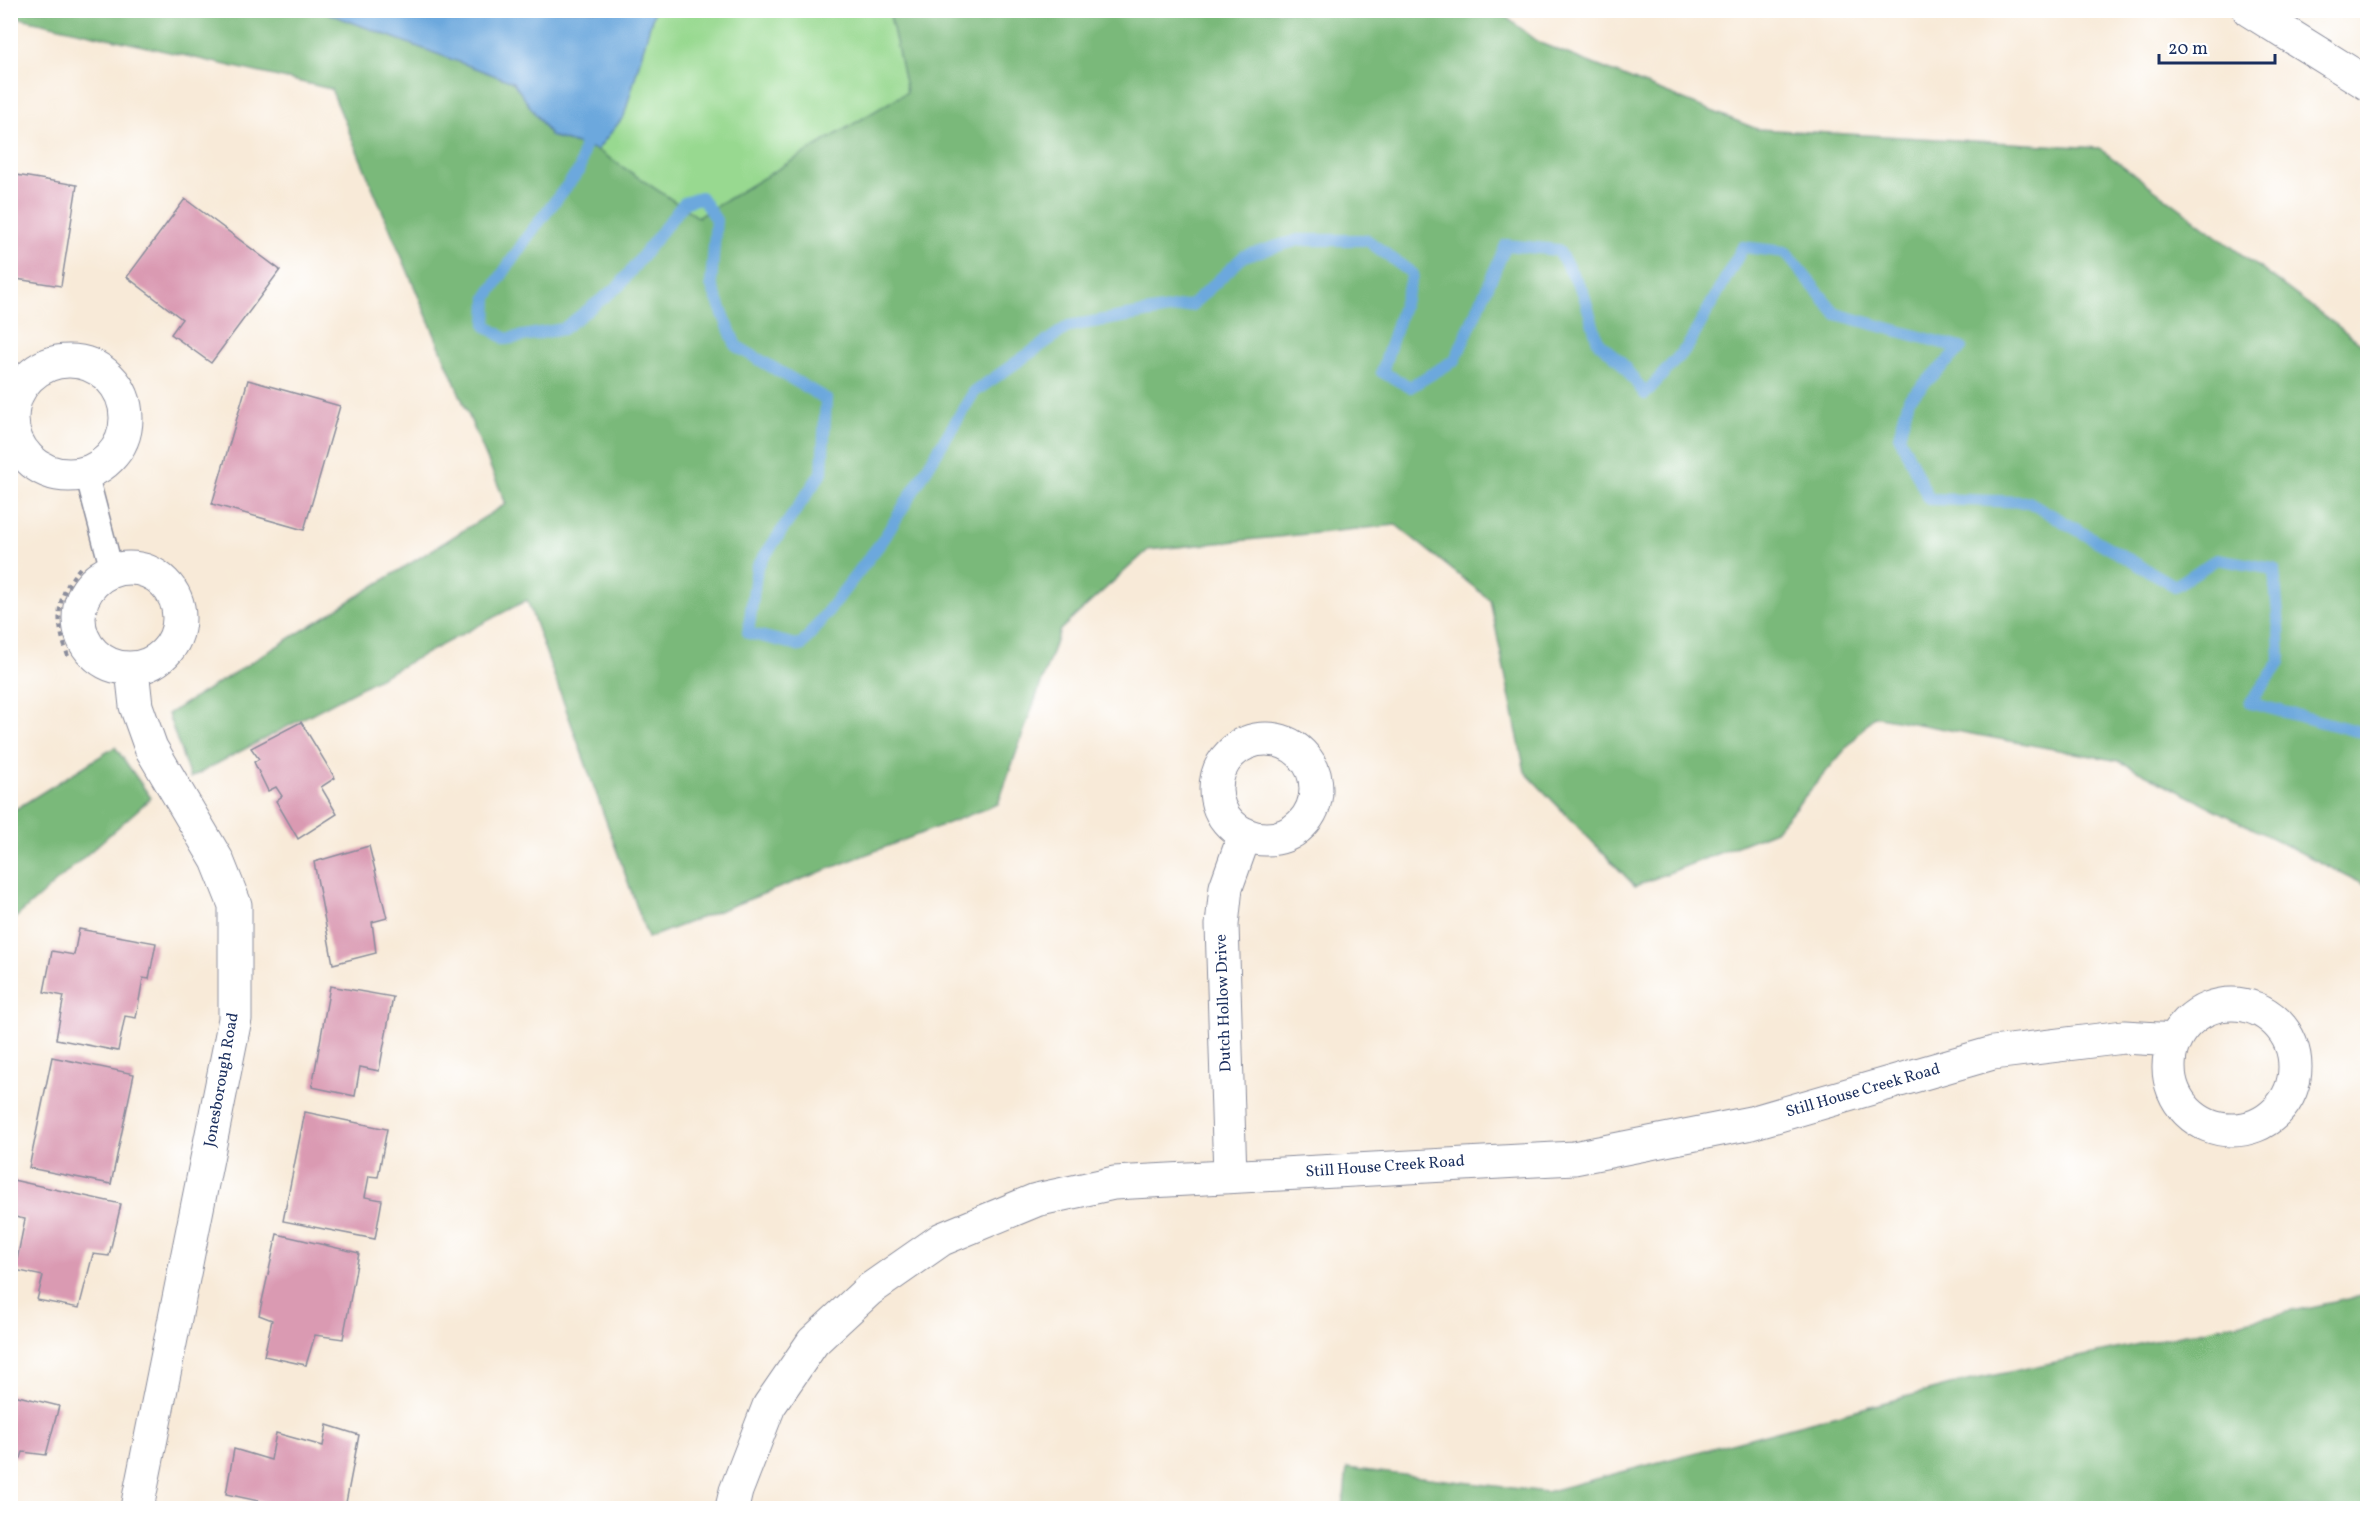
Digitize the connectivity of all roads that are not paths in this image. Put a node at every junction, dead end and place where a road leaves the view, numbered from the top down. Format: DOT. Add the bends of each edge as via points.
graph roads {
  1 [pos="2249,10"];
  2 [pos="2367,84"];
  3 [pos="11,438"];
  4 [pos="73,478"];
  5 [pos="99,567"];
  6 [pos="132,669"];
  7 [pos="1245,834"];
  8 [pos="2175,1040"];
  9 [pos="1230,1175"];
  10 [pos="137,1509"];
  11 [pos="732,1509"];
  1 -- 2 [label="street"];
  3 -- 4 [label="street" via="42,470 78,476"];
  3 -- 4 [label="street" via="11,410 16,393 40,367 75,361 107,375 126,407 121,443 110,459 95,470"];
  4 -- 5 [label="lane" via="103,541"];
  5 -- 6 [label="street" via="83,599 79,615 81,632 100,660"];
  5 -- 6 [label="street" via="138,568 166,584 175,597 180,613 173,644 162,657"];
  6 -- 10 [label="street, Jonesborough Road" via="136,706 151,748 218,860 235,905 236,1019"];
  7 -- 9 [label="street, Dutch Hollow Drive" via="1226,887 1222,926"];
  8 -- 9 [label="street, Still House Creek Road" via="2124,1037 1993,1053 1751,1123 1574,1158"];
  9 -- 11 [label="street, Still House Creek Road" via="1114,1183 1036,1200 942,1239 869,1290 813,1342 769,1406"];
}
